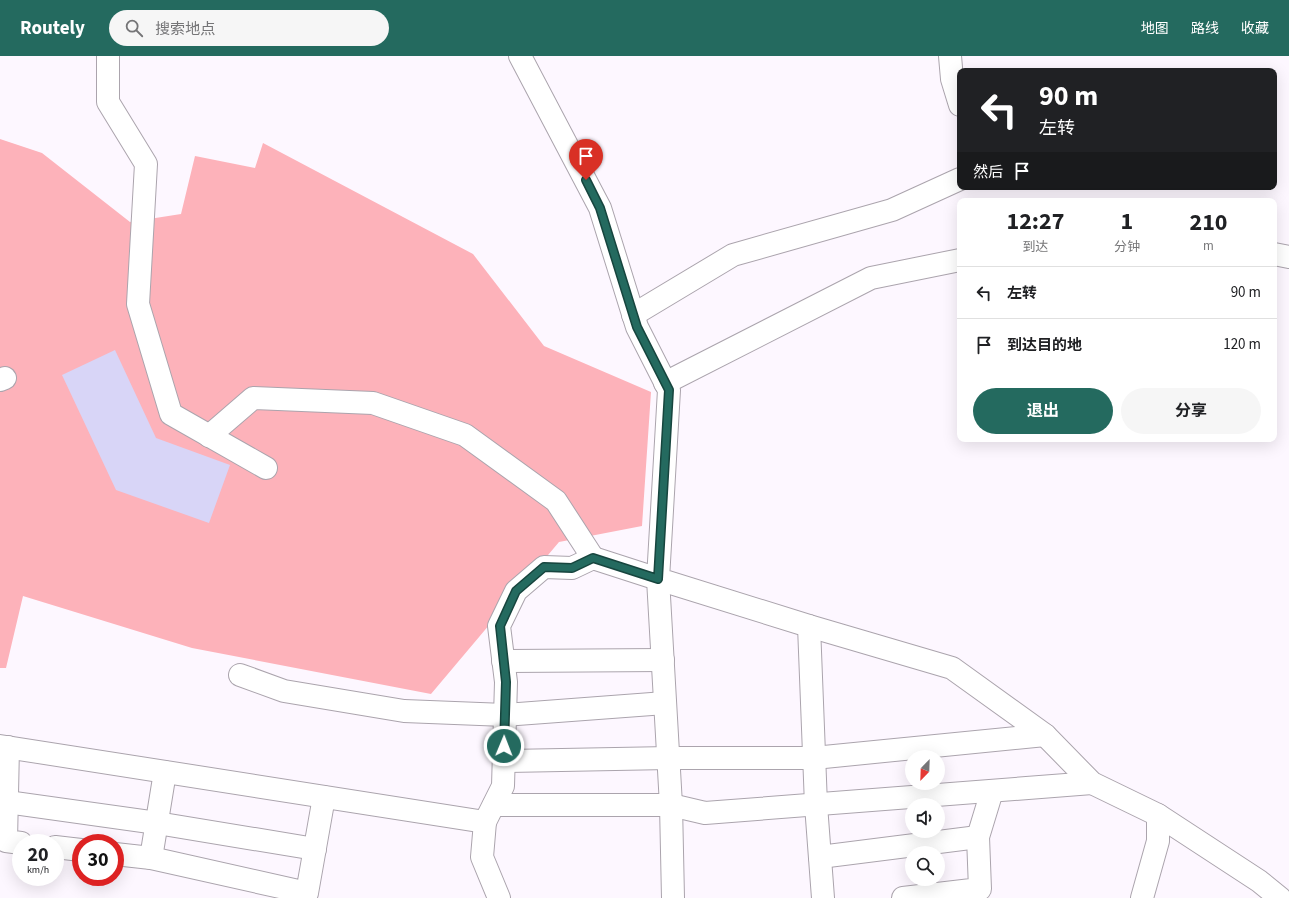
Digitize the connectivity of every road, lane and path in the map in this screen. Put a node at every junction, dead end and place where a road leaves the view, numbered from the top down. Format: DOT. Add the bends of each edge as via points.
graph roads {
  1 [pos="108,56"];
  2 [pos="520,56"];
  3 [pos="950,56"];
  4 [pos="957,95"];
  5 [pos="957,180"];
  6 [pos="1277,254"];
  7 [pos="1289,256"];
  8 [pos="957,261"];
  9 [pos="633,315"];
  10 [pos="665,383"];
  11 [pos="209,436"];
  12 [pos="266,468"];
  13 [pos="593,558"];
  14 [pos="658,579"];
  15 [pos="810,626"];
  16 [pos="663,660"];
  17 [pos="503,661"];
  18 [pos="240,674"];
  19 [pos="665,703"];
  20 [pos="505,715"];
  21 [pos="1045,735"];
  22 [pos="4,747"];
  23 [pos="668,758"];
  24 [pos="814,758"];
  25 [pos="504,761"];
  26 [pos="165,772"];
  27 [pos="1092,783"];
  28 [pos="992,791"];
  29 [pos="324,797"];
  30 [pos="7,802"];
  31 [pos="671,805"];
  32 [pos="816,805"];
  33 [pos="489,814"];
  34 [pos="1158,815"];
  35 [pos="158,823"];
  36 [pos="978,837"];
  37 [pos="12,842"];
  38 [pos="315,849"];
  39 [pos="124,855"];
  40 [pos="820,857"];
  41 [pos="151,858"];
  42 [pos="499,898"];
  43 [pos="673,898"];
  44 [pos="823,898"];
  45 [pos="903,898"];
  46 [pos="1142,898"];
  47 [pos="1280,898"];
  1 -- 11 [label="street" via="108,102 146,164 138,304 171,414"];
  2 -- 9 [label="street" via="600,208"];
  3 -- 4 [label="street" via="952,79"];
  5 -- 9 [label="street" via="892,210 733,255"];
  6 -- 7 [label="street"];
  8 -- 10 [label="street" via="871,278"];
  9 -- 10 [label="street"];
  10 -- 14 [label="street" via="669,390"];
  11 -- 12 [label="street"];
  11 -- 13 [label="street" via="253,398 373,403 465,435 556,501"];
  13 -- 14 [label="street"];
  13 -- 17 [label="street" via="572,568 544,567 516,591 500,626"];
  14 -- 15 [label="street"];
  14 -- 16 [label="street"];
  15 -- 21 [label="street" via="952,668"];
  15 -- 24 [label="street"];
  16 -- 17 [label="street"];
  16 -- 19 [label="street"];
  17 -- 20 [label="street" via="506,682"];
  18 -- 20 [label="street" via="284,691 404,711"];
  19 -- 20 [label="street"];
  19 -- 23 [label="street"];
  20 -- 25 [label="street"];
  21 -- 24 [label="street"];
  21 -- 27 [label="street"];
  22 -- 26 [label="street"];
  22 -- 30 [label="street"];
  23 -- 24 [label="street"];
  23 -- 25 [label="street"];
  23 -- 31 [label="street"];
  24 -- 32 [label="street"];
  25 -- 33 [label="street" via="503,786"];
  26 -- 29 [label="street"];
  26 -- 35 [label="street"];
  27 -- 28 [label="street"];
  27 -- 34 [label="street"];
  28 -- 32 [label="street"];
  28 -- 36 [label="street"];
  29 -- 33 [label="street"];
  29 -- 38 [label="street"];
  30 -- 35 [label="street"];
  30 -- 37 [label="street" via="6,841"];
  31 -- 32 [label="street" via="705,813"];
  31 -- 33 [label="street"];
  31 -- 43 [label="street"];
  32 -- 40 [label="street"];
  33 -- 42 [label="street" via="482,858"];
  34 -- 46 [label="street" via="1158,841"];
  34 -- 47 [label="street" via="1259,881"];
  35 -- 38 [label="street"];
  35 -- 41 [label="street"];
  36 -- 40 [label="street"];
  36 -- 45 [label="street" via="980,889"];
  38 -- 41 [label="street" via="307,893"];
  39 -- 41 [label="street"];
  40 -- 44 [label="street"];
}
